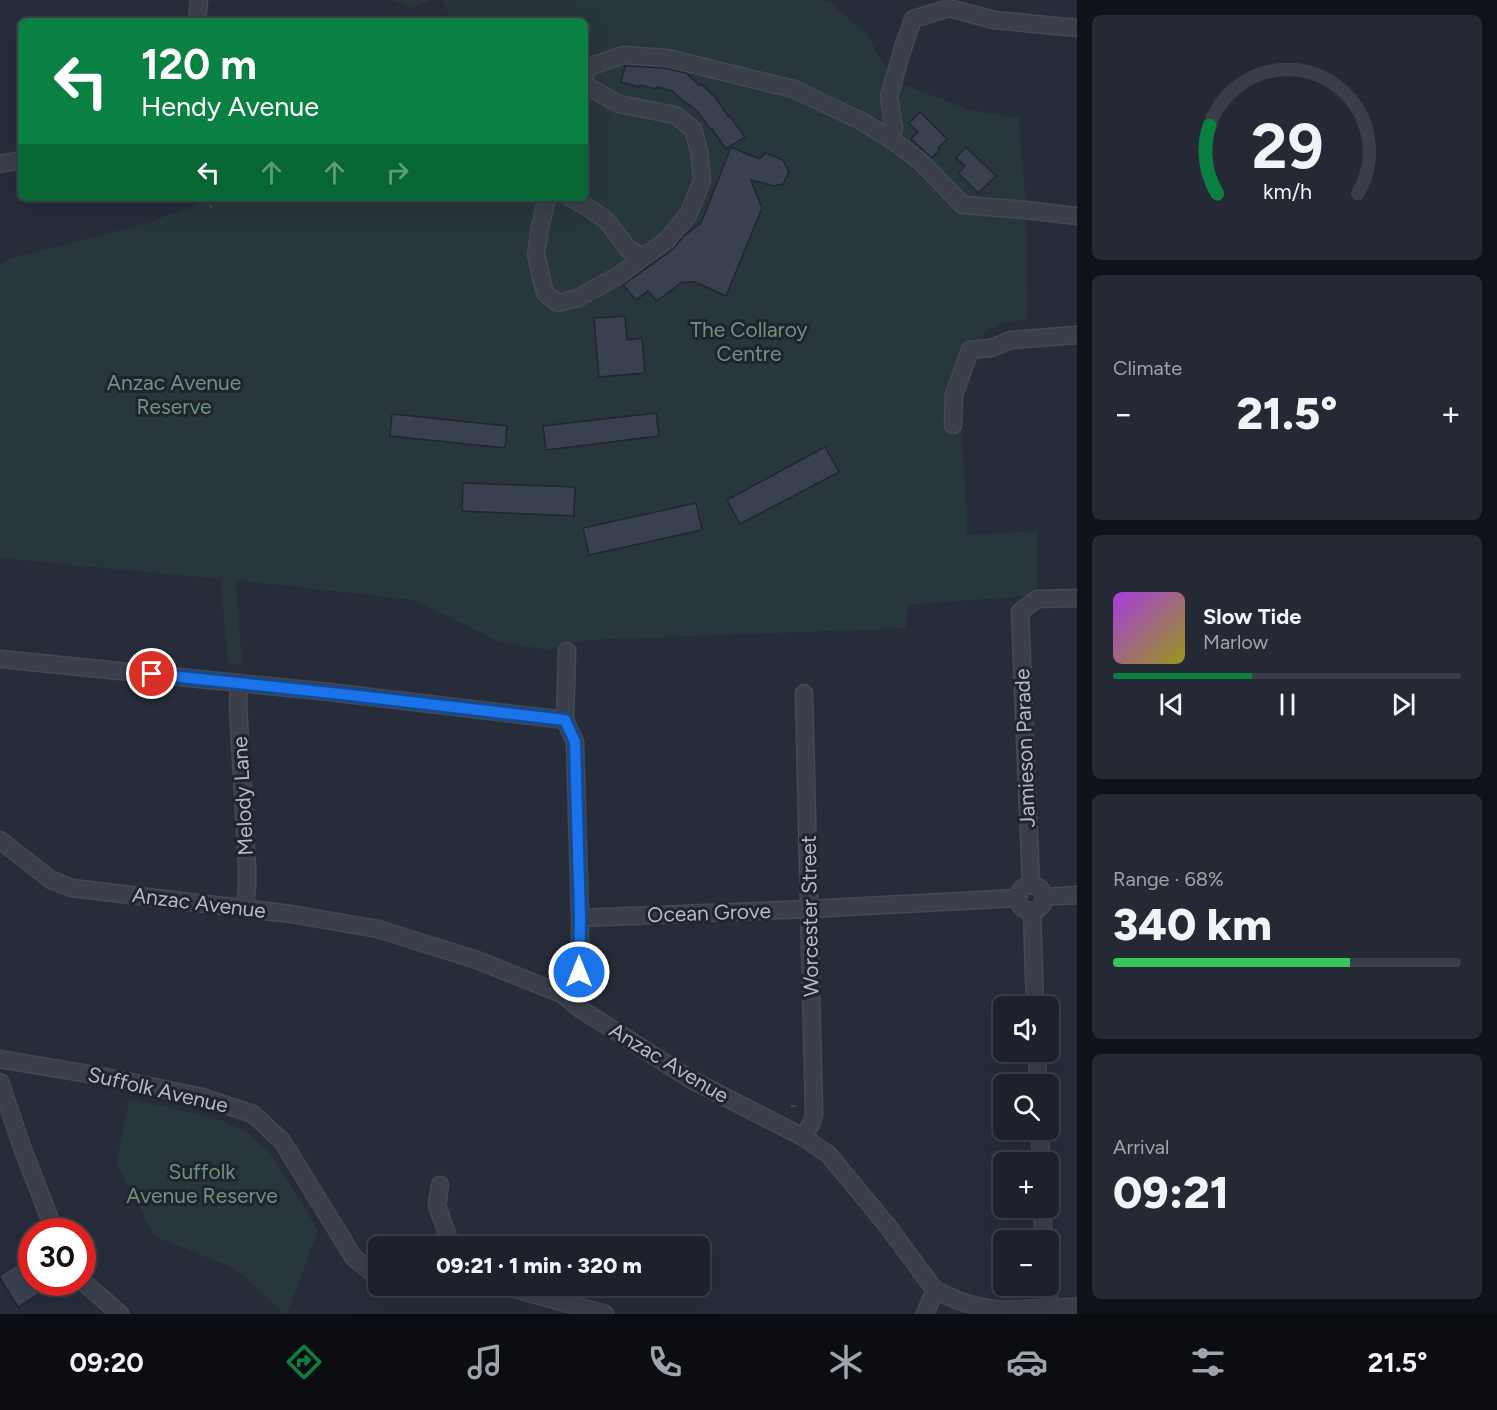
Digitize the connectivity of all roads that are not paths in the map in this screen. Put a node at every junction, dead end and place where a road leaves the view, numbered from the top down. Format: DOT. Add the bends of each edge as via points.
graph roads {
  1 [pos="199,0"];
  2 [pos="197,18"];
  3 [pos="1077,28"];
  4 [pos="588,70"];
  5 [pos="588,87"];
  6 [pos="891,139"];
  7 [pos="18,161"];
  8 [pos="0,164"];
  9 [pos="546,201"];
  10 [pos="576,201"];
  11 [pos="1077,216"];
  12 [pos="643,257"];
  13 [pos="1077,334"];
  14 [pos="953,425"];
  15 [pos="1077,598"];
  16 [pos="567,651"];
  17 [pos="0,659"];
  18 [pos="239,683"];
  19 [pos="804,693"];
  20 [pos="565,720"];
  21 [pos="0,840"];
  22 [pos="1031,885"];
  23 [pos="1077,896"];
  24 [pos="1044,897"];
  25 [pos="1018,898"];
  26 [pos="245,908"];
  27 [pos="809,909"];
  28 [pos="1032,911"];
  29 [pos="580,918"];
  30 [pos="1035,996"];
  31 [pos="579,1008"];
  32 [pos="0,1059"];
  33 [pos="0,1082"];
  34 [pos="804,1137"];
  35 [pos="440,1185"];
  36 [pos="50,1218"];
  37 [pos="448,1236"];
  38 [pos="368,1269"];
  39 [pos="935,1290"];
  40 [pos="96,1293"];
  41 [pos="540,1296"];
  42 [pos="1049,1296"];
  43 [pos="1077,1307"];
  44 [pos="1050,1308"];
  45 [pos="120,1314"];
  46 [pos="605,1314"];
  47 [pos="925,1314"];
  1 -- 2 [label="street"];
  3 -- 6 [label="street" via="994,20 948,8 913,19 889,97 894,128"];
  4 -- 6 [label="street" via="623,56 667,58 720,70 794,89"];
  5 -- 12 [label="street" via="619,104 675,115 693,129 702,181 688,215 666,241"];
  6 -- 11 [label="street" via="922,163 963,205"];
  7 -- 8 [label="street"];
  9 -- 12 [label="street" via="536,255 545,293 558,303 578,298"];
  10 -- 12 [label="street" via="607,221 628,249"];
  13 -- 14 [label="street" via="1011,340 991,348 970,350 954,395"];
  15 -- 22 [label="street, Jamieson Parade" via="1037,599 1020,612"];
  16 -- 20 [label="street"];
  17 -- 18 [label="street"];
  18 -- 20 [label="street"];
  18 -- 26 [label="street, Melody Lane" via="247,867"];
  19 -- 27 [label="street, Worcester Street"];
  20 -- 29 [label="street" via="575,742"];
  21 -- 26 [label="street, Anzac Avenue" via="51,880 72,888"];
  22 -- 24 [label="street" via="1040,888"];
  22 -- 25 [label="street" via="1022,889"];
  23 -- 24 [label="street"];
  24 -- 28 [label="street" via="1041,907"];
  25 -- 27 [label="street, Ocean Grove"];
  25 -- 28 [label="street" via="1022,907"];
  26 -- 31 [label="street, Anzac Avenue" via="378,929 477,960 562,994"];
  27 -- 29 [label="street, Ocean Grove"];
  27 -- 34 [label="street, Worcester Street" via="814,1114"];
  28 -- 30 [label="street"];
  29 -- 31 [label="street"];
  31 -- 34 [label="street, Anzac Avenue" via="692,1080"];
  32 -- 38 [label="street, Suffolk Avenue" via="202,1097 254,1114 282,1141 354,1258"];
  33 -- 36 [label="street"];
  34 -- 39 [label="street, Anzac Avenue" via="829,1155"];
  35 -- 37 [label="street" via="437,1205"];
  39 -- 44 [label="street, Anzac Avenue" via="980,1307"];
  39 -- 47 [label="street"];
  40 -- 45 [label="street"];
  41 -- 46 [label="street"];
  42 -- 44 [label="street"];
  43 -- 44 [label="street, Anzac Avenue"];
}
